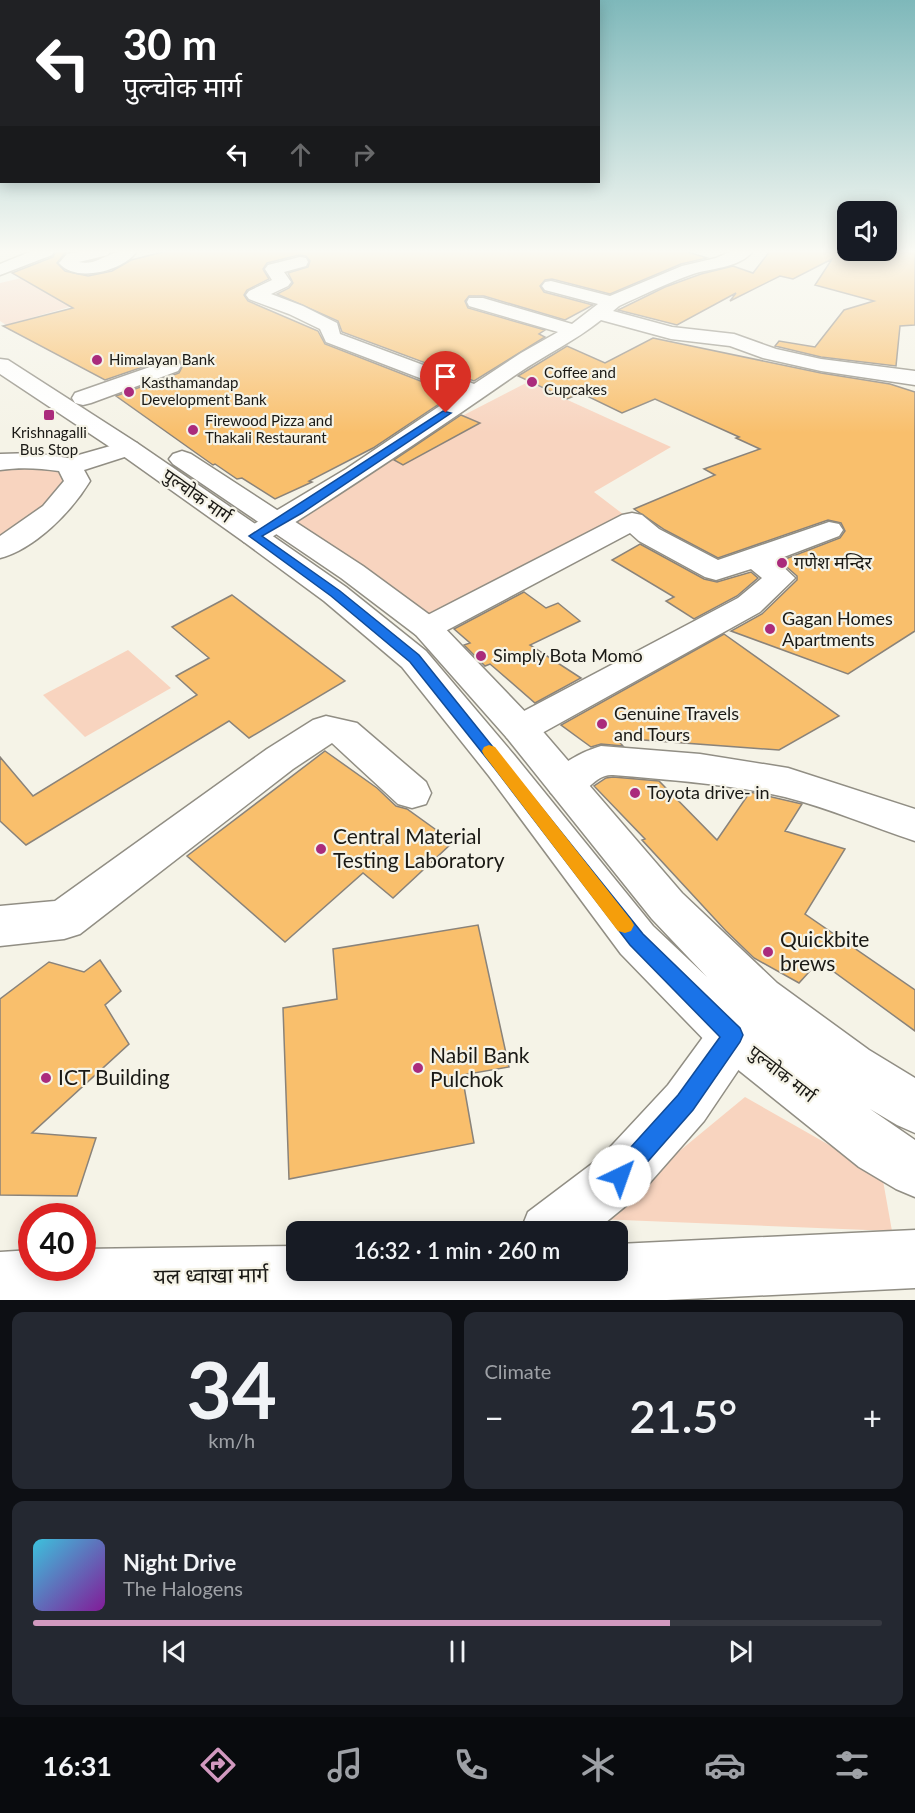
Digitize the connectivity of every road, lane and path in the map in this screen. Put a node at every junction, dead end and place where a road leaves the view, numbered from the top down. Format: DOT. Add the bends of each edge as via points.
graph roads {
  1 [pos="299,312"];
  2 [pos="509,312"];
  3 [pos="601,312"];
  4 [pos="616,312"];
  5 [pos="574,331"];
  6 [pos="0,345"];
  7 [pos="0,365"];
  8 [pos="170,366"];
  9 [pos="915,378"];
  10 [pos="478,393"];
  11 [pos="83,398"];
  12 [pos="128,448"];
  13 [pos="0,462"];
  14 [pos="69,466"];
  15 [pos="267,529"];
  16 [pos="829,530"];
  17 [pos="0,549"];
  18 [pos="755,558"];
  19 [pos="427,628"];
  20 [pos="520,729"];
  21 [pos="565,783"];
  22 [pos="412,794"];
  23 [pos="915,825"];
  24 [pos="0,926"];
  25 [pos="747,1017"];
  26 [pos="915,1107"];
  27 [pos="915,1170"];
  28 [pos="562,1221"];
  29 [pos="915,1259"];
  30 [pos="286,1275"];
  31 [pos="559,1281"];
  32 [pos="0,1282"];
  33 [pos="597,1287"];
  1 -- 10 [label="street" via="330,327 333,338"];
  2 -- 5 [label="street"];
  3 -- 5 [label="street"];
  4 -- 9 [label="street" via="671,333 734,340 770,354 821,365"];
  5 -- 10 [label="street" via="528,357"];
  6 -- 11 [label="street, पुल्चोक मार्ग"];
  7 -- 12 [label="street, पुल्चोक मार्ग"];
  8 -- 11 [label="street"];
  10 -- 15 [label="street"];
  11 -- 15 [label="street, पुल्चोक मार्ग"];
  12 -- 14 [label="street"];
  12 -- 15 [label="street, पुल्चोक मार्ग"];
  13 -- 14 [label="street" via="31,460"];
  14 -- 17 [label="street" via="77,482 68,497 50,516"];
  15 -- 19 [label="street, पुल्चोक मार्ग" via="352,572"];
  15 -- 25 [label="street, पुल्चोक मार्ग" via="335,594 414,659 637,940"];
  16 -- 18 [label="street"];
  18 -- 19 [label="street" via="716,571 649,535 632,521"];
  18 -- 20 [label="street" via="780,578 749,605"];
  19 -- 20 [label="street, पुल्चोक मार्ग"];
  20 -- 21 [label="street, पुल्चोक मार्ग"];
  21 -- 23 [label="street" via="601,760 700,768 788,783"];
  21 -- 25 [label="street, पुल्चोक मार्ग" via="667,906"];
  22 -- 24 [label="street" via="344,732 326,729 64,920"];
  25 -- 26 [label="street, पुल्चोक मार्ग" via="851,1068"];
  25 -- 27 [label="street, पुल्चोक मार्ग" via="878,1148"];
  25 -- 28 [label="street" via="686,1103 620,1176"];
  29 -- 33 [label="street, यल ध्वाखा मार्ग"];
  30 -- 32 [label="street, यल ध्वाखा मार्ग"];
  31 -- 33 [label="street, यल ध्वाखा मार्ग"];
}
